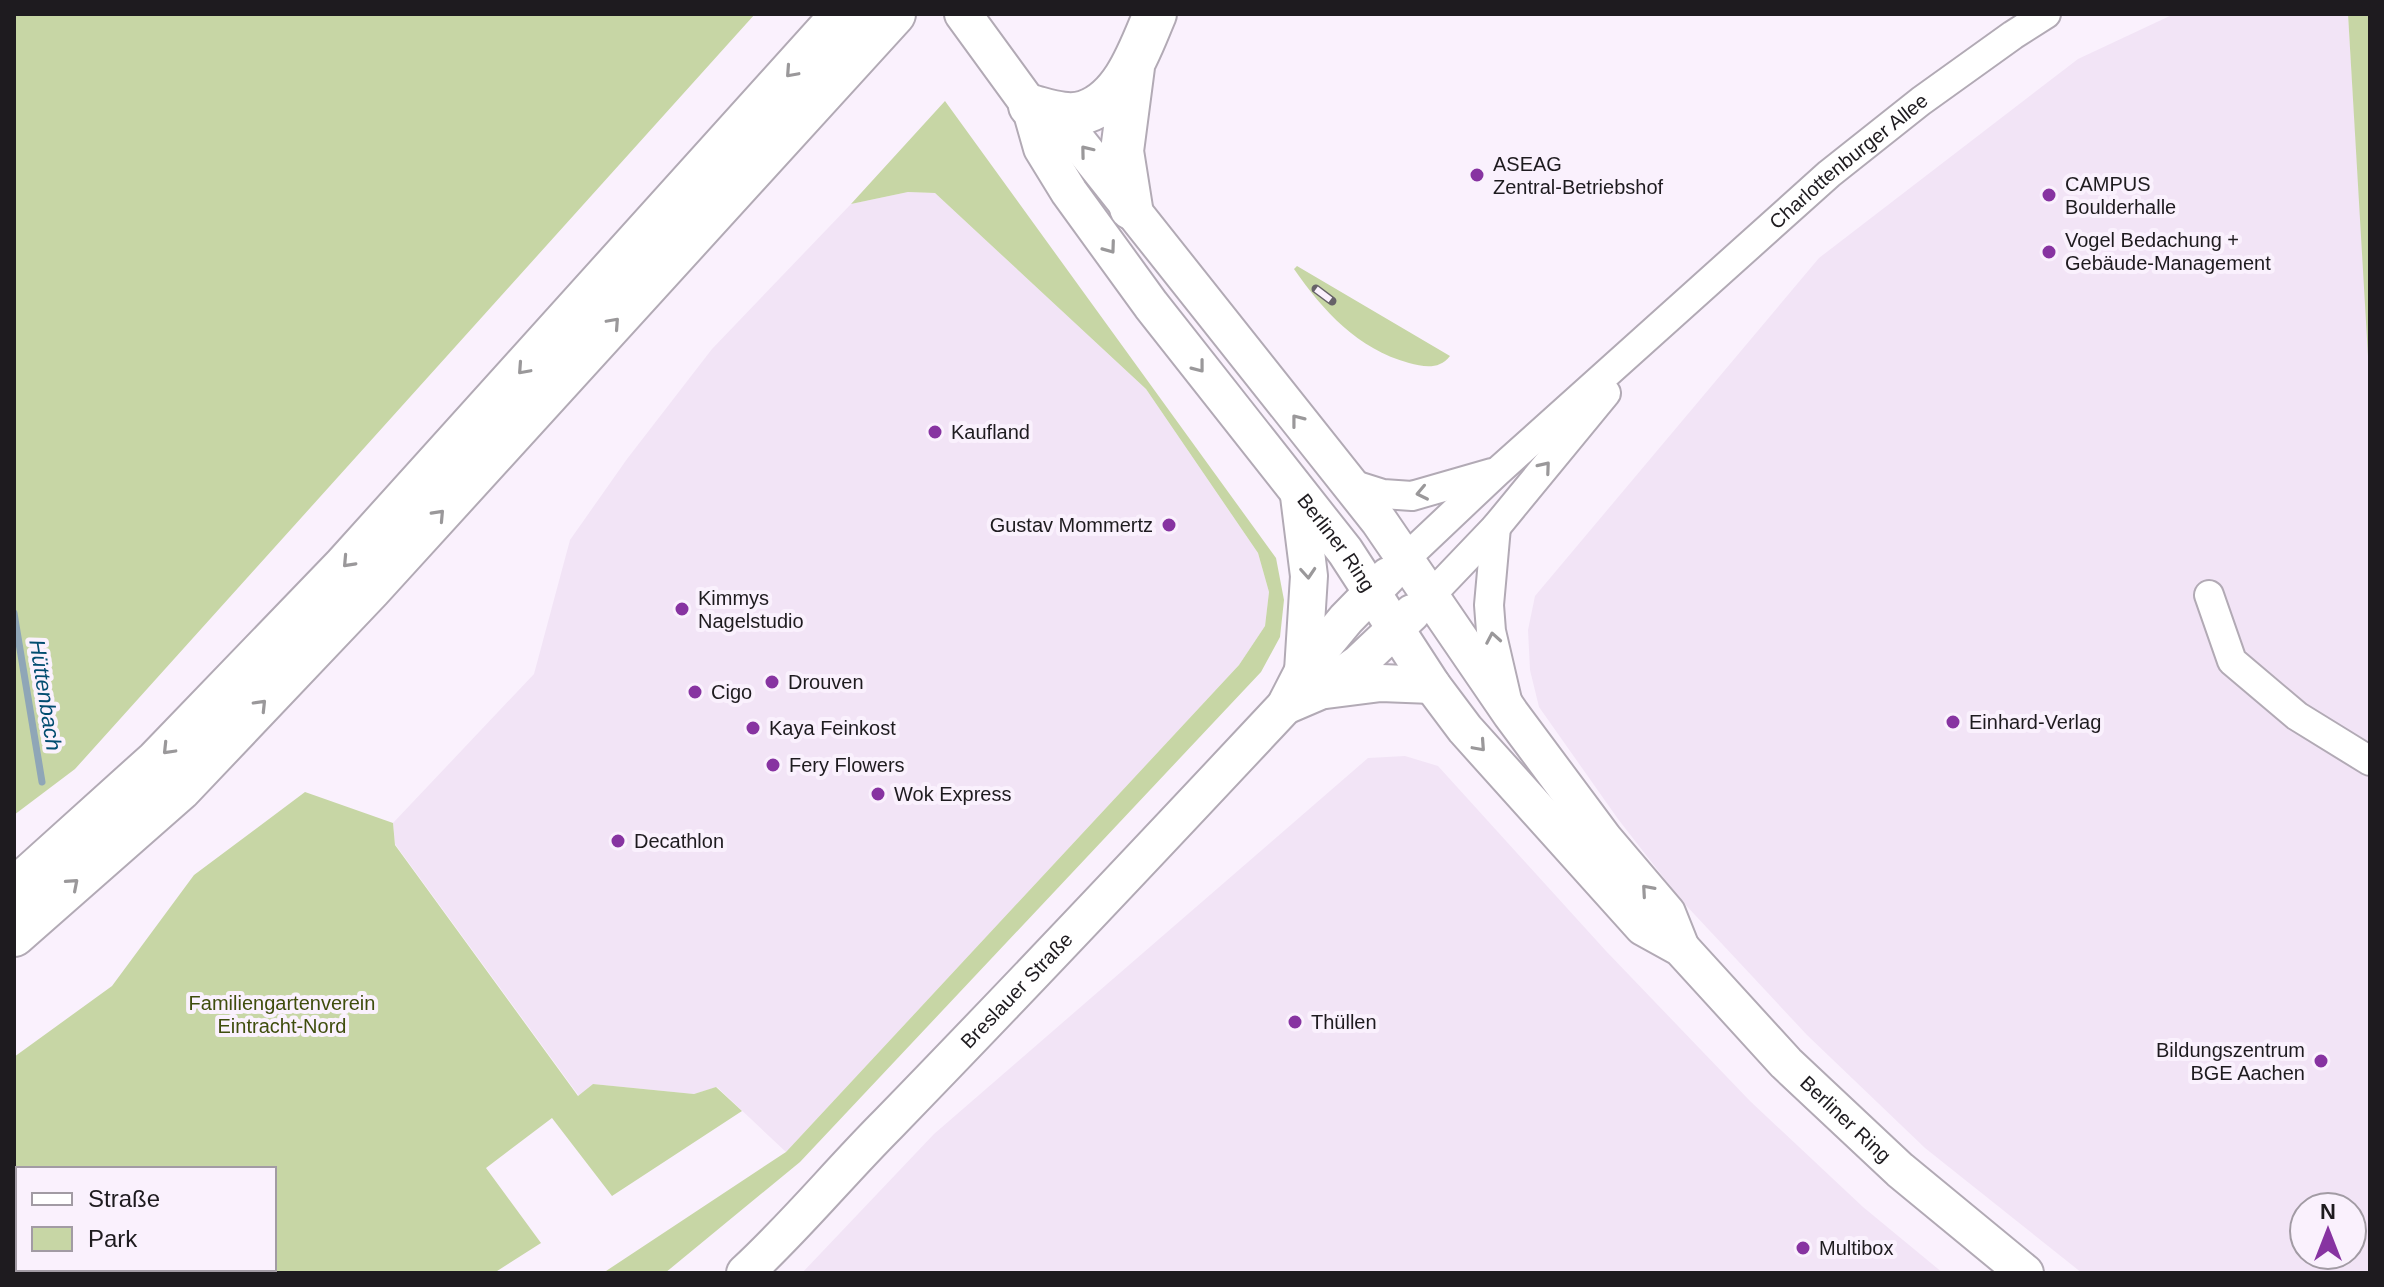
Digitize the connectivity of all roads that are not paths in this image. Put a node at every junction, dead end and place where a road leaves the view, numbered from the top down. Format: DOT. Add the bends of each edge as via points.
graph roads {
  1 [pos="843,14"];
  2 [pos="963,14"];
  3 [pos="1155,14"];
  4 [pos="2046,14"];
  5 [pos="892,17"];
  6 [pos="1133,65"];
  7 [pos="1030,106"];
  8 [pos="1131,208"];
  9 [pos="1662,326"];
  10 [pos="1497,472"];
  11 [pos="1345,482"];
  12 [pos="1299,496"];
  13 [pos="1496,527"];
  14 [pos="1405,559"];
  15 [pos="1372,592"];
  16 [pos="1431,595"];
  17 [pos="2209,595"];
  18 [pos="1394,630"];
  19 [pos="1311,681"];
  20 [pos="1432,685"];
  21 [pos="1511,714"];
  22 [pos="2370,761"];
  23 [pos="14,890"];
  24 [pos="14,935"];
  25 [pos="1681,948"];
  26 [pos="745,1273"];
  27 [pos="2025,1273"];
  1 -- 23 [label="highway, one-way" via="345,566 157,761"];
  2 -- 7 [label="main road, Berliner Ring"];
  3 -- 6 [label="highway"];
  4 -- 9 [label="street, Charlottenburger Allee" via="1921,101 1829,174"];
  24 -- 5 [label="highway, one-way" via="180,789 370,589"];
  6 -- 7 [label="highway" via="1107,101 1083,113 1059,114"];
  6 -- 8 [label="highway" via="1122,151"];
  8 -- 7 [label="main road, Berliner Ring, one-way" via="1071,133"];
  7 -- 12 [label="main road, Berliner Ring, one-way" via="1042,148 1069,192"];
  11 -- 8 [label="main road, Berliner Ring, one-way"];
  9 -- 10 [label="street, Charlottenburger Allee"];
  13 -- 9 [label="street, Charlottenburger Allee, one-way"];
  10 -- 11 [label="street, one-way" via="1412,496"];
  10 -- 14 [label="street, Charlottenburger Allee"];
  11 -- 14 [label="main road, Berliner Ring"];
  12 -- 15 [label="main road, Berliner Ring"];
  12 -- 19 [label="main road, one-way" via="1309,576"];
  13 -- 16 [label="street, Charlottenburger Allee"];
  21 -- 13 [label="street, one-way" via="1490,618"];
  14 -- 15 [label="main road, Breslauer Straße"];
  14 -- 16 [label="main road, Berliner Ring"];
  15 -- 18 [label="main road, Berliner Ring"];
  15 -- 19 [label="main road, Breslauer Straße"];
  16 -- 18 [label="main road, Charlottenburger Allee"];
  16 -- 21 [label="main road, Berliner Ring"];
  17 -- 22 [label="street" via="2232,661 2297,716"];
  18 -- 19 [label="main road, Breslauer Straße" via="1359,663"];
  18 -- 20 [label="main road, Berliner Ring"];
  19 -- 20 [label="main road"];
  19 -- 26 [label="main road, Breslauer Straße"];
  20 -- 25 [label="main road, Berliner Ring, one-way" via="1465,729 1643,927"];
  25 -- 21 [label="main road, Berliner Ring, one-way" via="1667,913"];
  25 -- 27 [label="main road, Berliner Ring" via="1786,1063 1900,1170"];
}
